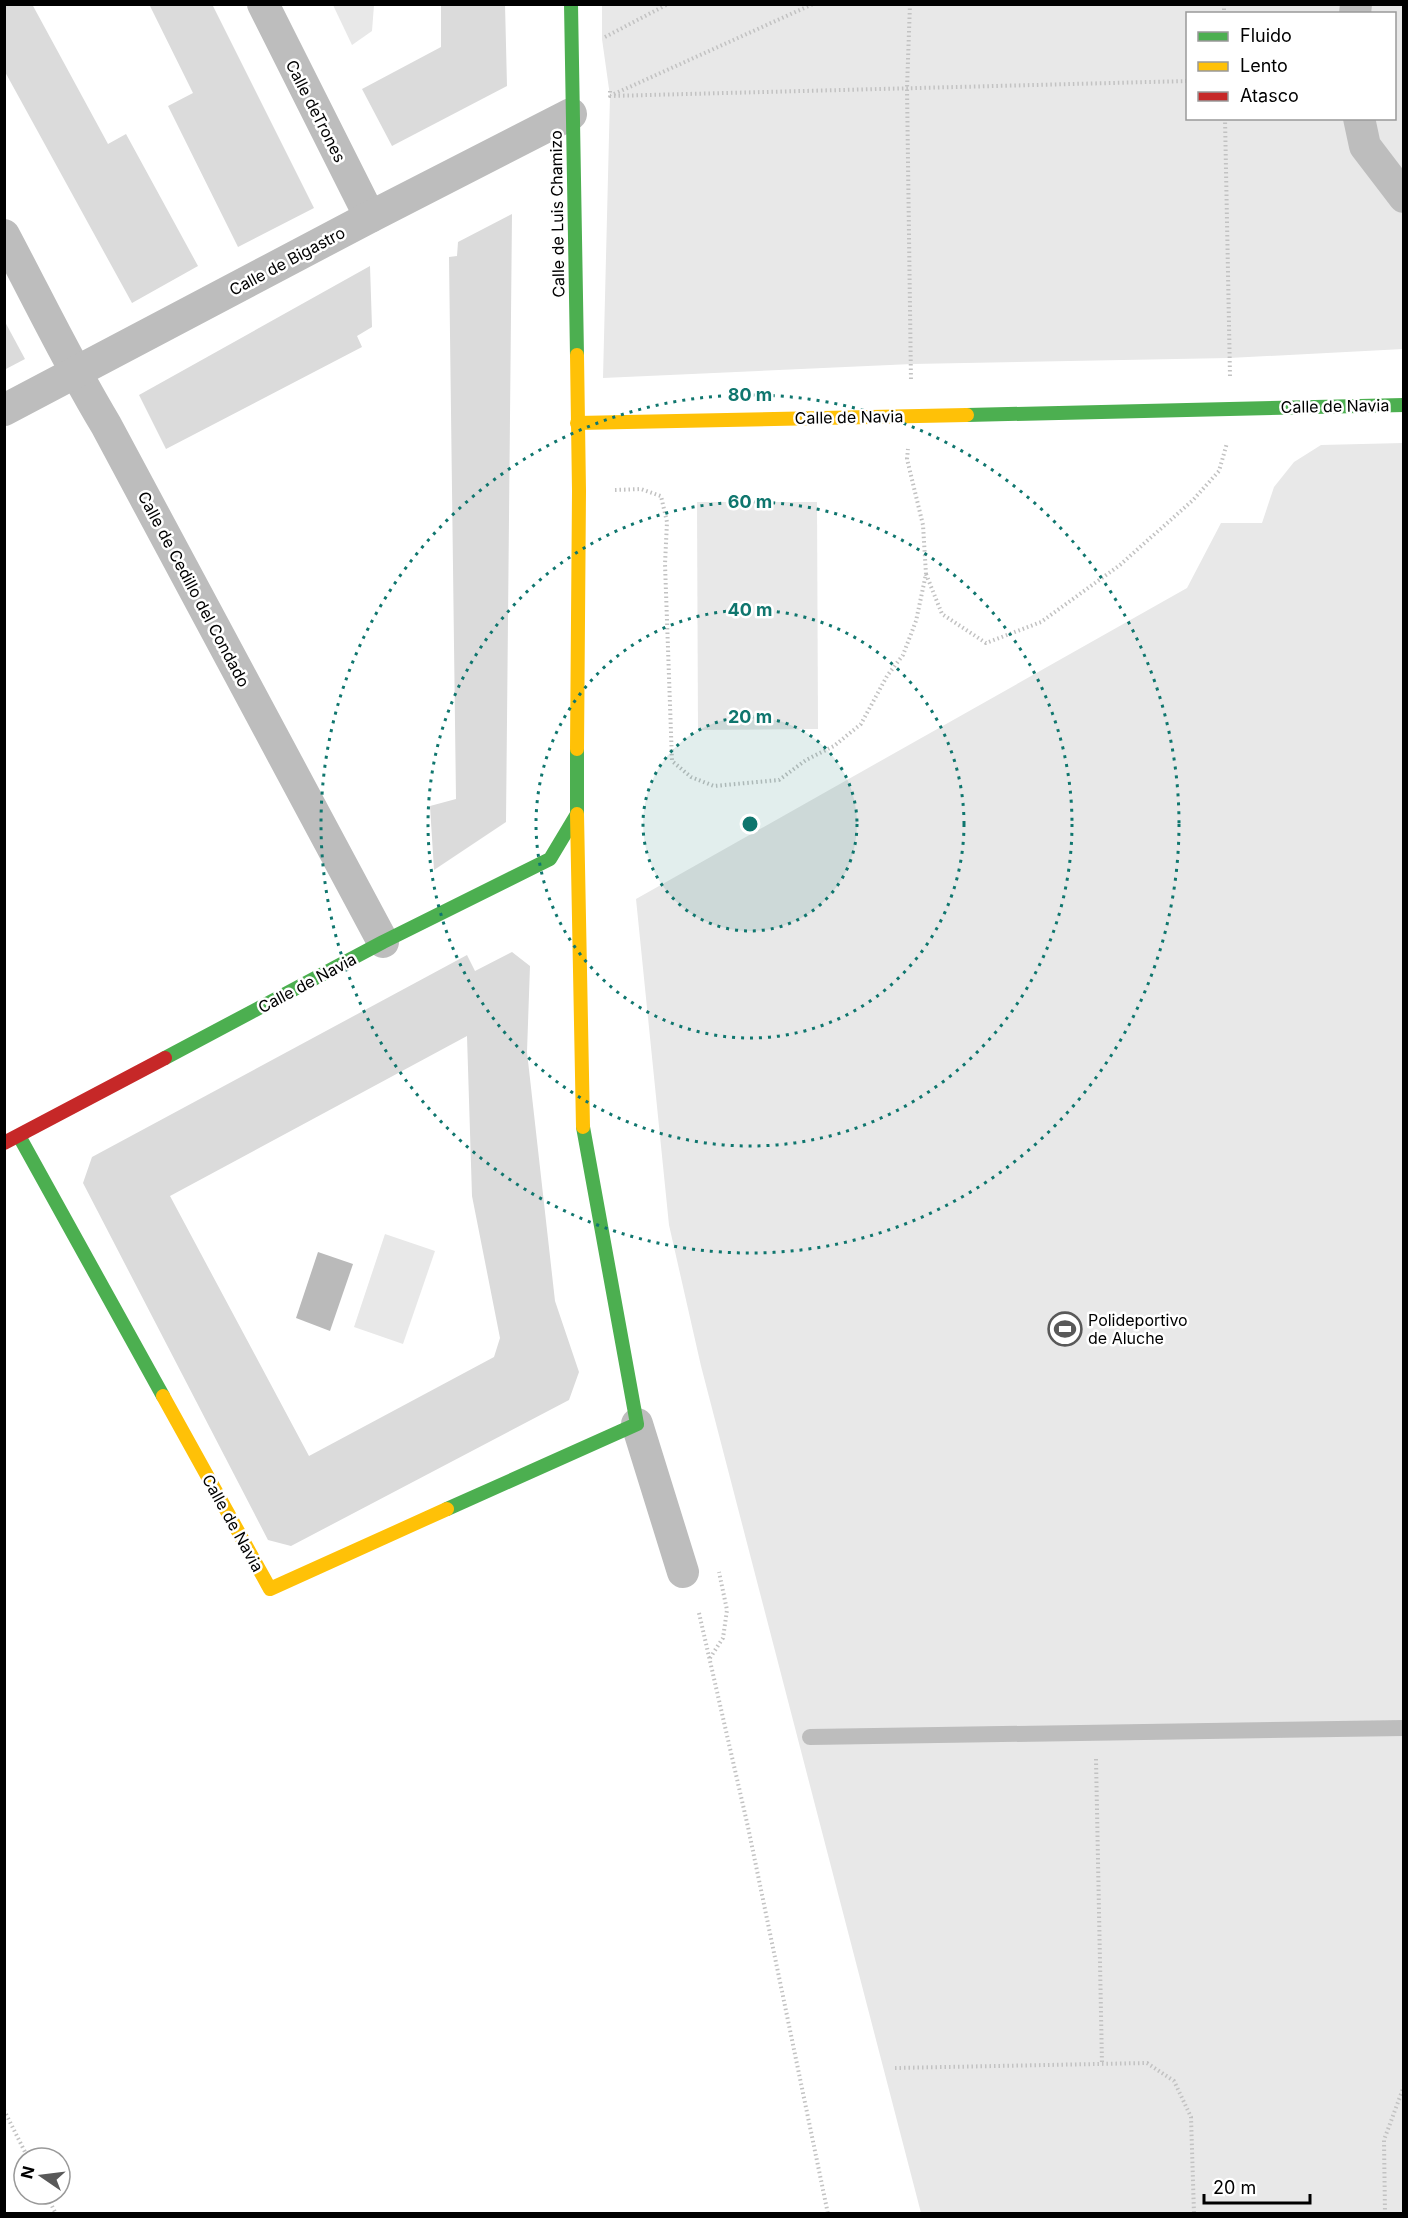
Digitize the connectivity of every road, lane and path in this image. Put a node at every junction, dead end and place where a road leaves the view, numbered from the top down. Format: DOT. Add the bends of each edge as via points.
graph roads {
  1 [pos="263,4"];
  2 [pos="570,4"];
  3 [pos="668,4"];
  4 [pos="813,4"];
  5 [pos="910,4"];
  6 [pos="603,39"];
  7 [pos="1186,81"];
  8 [pos="609,84"];
  9 [pos="907,88"];
  10 [pos="610,96"];
  11 [pos="571,114"];
  12 [pos="1226,120"];
  13 [pos="1359,120"];
  14 [pos="1404,197"];
  15 [pos="370,217"];
  16 [pos="4,235"];
  17 [pos="74,372"];
  18 [pos="1404,405"];
  19 [pos="1230,408"];
  20 [pos="4,410"];
  21 [pos="911,416"];
  22 [pos="577,423"];
  23 [pos="579,491"];
  24 [pos="926,574"];
  25 [pos="577,814"];
  26 [pos="383,942"];
  27 [pos="19,1136"];
  28 [pos="4,1143"];
  29 [pos="637,1425"];
  30 [pos="681,1565"];
  31 [pos="699,1612"];
  32 [pos="709,1658"];
  33 [pos="1404,1728"];
  34 [pos="1095,1733"];
  35 [pos="810,1737"];
  36 [pos="1102,2064"];
  37 [pos="895,2068"];
  38 [pos="1404,2086"];
  39 [pos="4,2110"];
  40 [pos="22,2146"];
  41 [pos="828,2214"];
  42 [pos="1194,2214"];
  43 [pos="1384,2214"];
  1 -- 15 [label="street, Calle deTrones"];
  2 -- 11 [label="street, Calle de Luis Chamizo"];
  3 -- 6 [label="path"];
  4 -- 10 [label="path"];
  5 -- 9 [label="path"];
  7 -- 9 [label="path"];
  8 -- 10 [label="path"];
  9 -- 10 [label="path"];
  9 -- 21 [label="path"];
  10 -- 11 [label="path"];
  11 -- 15 [label="street, Calle de Bigastro"];
  11 -- 22 [label="street, Calle de Luis Chamizo"];
  12 -- 19 [label="path"];
  13 -- 14 [label="street" via="1365,146"];
  15 -- 17 [label="street, Calle de Bigastro"];
  16 -- 17 [label="street, Calle de Cedillo del Condado"];
  17 -- 20 [label="street, Calle de Bigastro"];
  17 -- 26 [label="street, Calle de Cedillo del Condado"];
  18 -- 19 [label="street, Calle de Navia"];
  19 -- 21 [label="street, Calle de Navia"];
  19 -- 24 [label="path" via="1228,437 1219,471 1213,478 1120,565 1041,622 986,643 942,614"];
  21 -- 22 [label="street, Calle de Navia"];
  21 -- 24 [label="path" via="907,459 923,525"];
  22 -- 23 [label="street"];
  23 -- 24 [label="path" via="641,489 661,496 667,522 665,575 672,761 692,777 714,786 779,780 861,724 903,655 916,621"];
  23 -- 25 [label="street"];
  25 -- 26 [label="street, Calle de Navia" via="550,859"];
  25 -- 29 [label="street" via="582,1122"];
  26 -- 27 [label="street, Calle de Navia"];
  27 -- 28 [label="street, Calle de Navia"];
  27 -- 29 [label="street, Calle de Navia" via="270,1589"];
  29 -- 30 [label="street"];
  30 -- 32 [label="path" via="717,1562 727,1610 723,1638"];
  31 -- 32 [label="path"];
  32 -- 41 [label="path"];
  33 -- 34 [label="lane"];
  34 -- 35 [label="lane"];
  34 -- 36 [label="path"];
  36 -- 37 [label="path"];
  36 -- 42 [label="path" via="1147,2063 1174,2081 1191,2116"];
  38 -- 43 [label="path" via="1384,2140"];
  39 -- 40 [label="path"];
}
